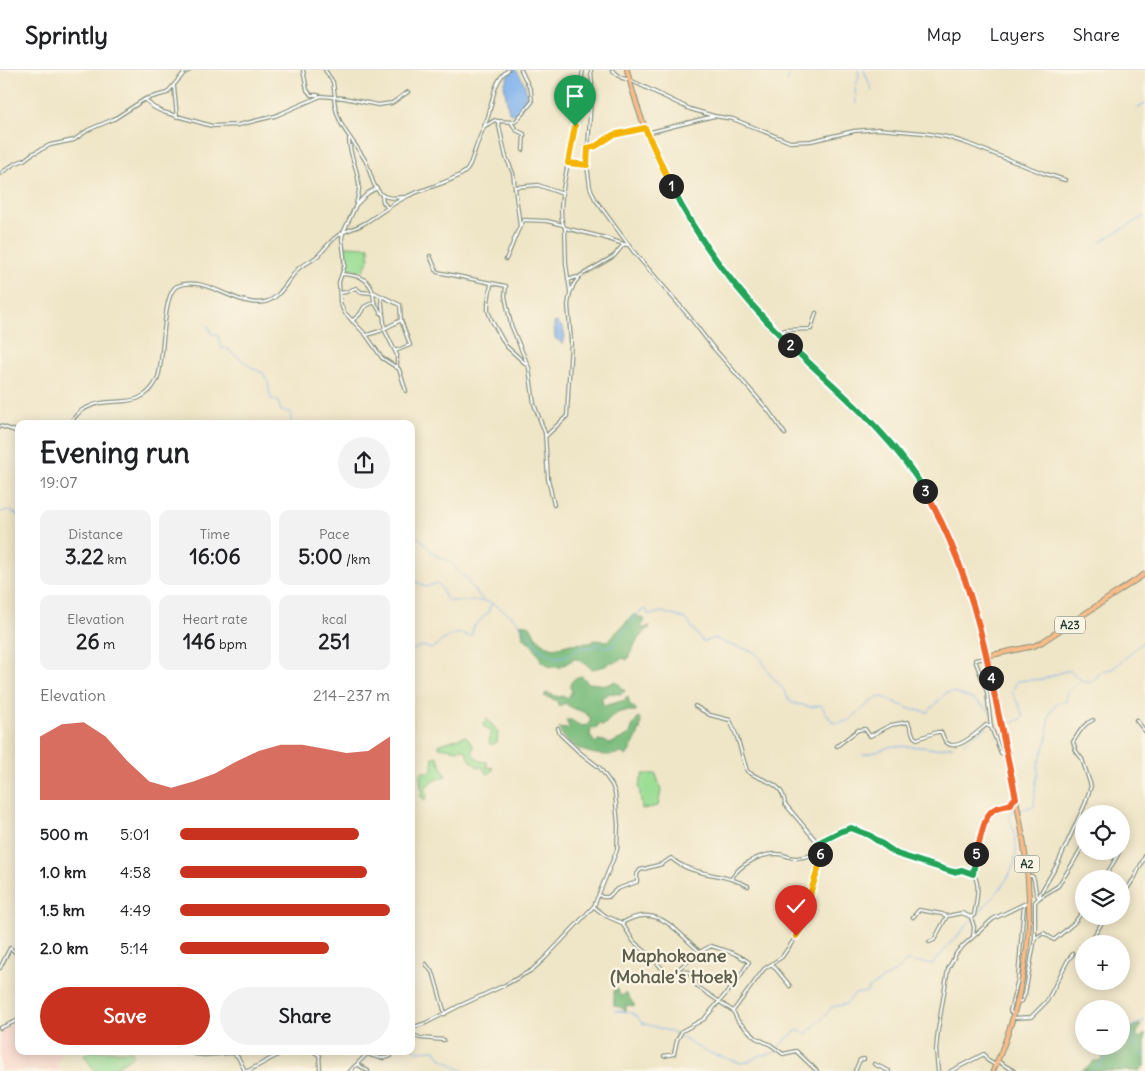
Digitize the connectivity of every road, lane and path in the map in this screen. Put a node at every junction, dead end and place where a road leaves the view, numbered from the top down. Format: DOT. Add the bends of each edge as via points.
graph roads {
  1 [pos="190,70"];
  2 [pos="303,70"];
  3 [pos="325,70"];
  4 [pos="508,70"];
  5 [pos="521,70"];
  6 [pos="583,70"];
  7 [pos="591,70"];
  8 [pos="612,70"];
  9 [pos="628,70"];
  10 [pos="630,80"];
  11 [pos="174,86"];
  12 [pos="408,92"];
  13 [pos="321,96"];
  14 [pos="335,97"];
  15 [pos="144,99"];
  16 [pos="714,116"];
  17 [pos="177,117"];
  18 [pos="497,120"];
  19 [pos="510,122"];
  20 [pos="484,127"];
  21 [pos="645,128"];
  22 [pos="647,133"];
  23 [pos="349,138"];
  24 [pos="588,148"];
  25 [pos="523,150"];
  26 [pos="568,163"];
  27 [pos="587,165"];
  28 [pos="0,174"];
  29 [pos="1065,180"];
  30 [pos="515,186"];
  31 [pos="377,188"];
  32 [pos="563,194"];
  33 [pos="382,196"];
  34 [pos="406,196"];
  35 [pos="356,206"];
  36 [pos="387,207"];
  37 [pos="563,225"];
  38 [pos="520,226"];
  39 [pos="565,228"];
  40 [pos="343,233"];
  41 [pos="624,244"];
  42 [pos="629,246"];
  43 [pos="430,256"];
  44 [pos="506,259"];
  45 [pos="342,274"];
  46 [pos="580,276"];
  47 [pos="568,280"];
  48 [pos="491,284"];
  49 [pos="340,292"];
  50 [pos="373,293"];
  51 [pos="570,293"];
  52 [pos="381,296"];
  53 [pos="374,302"];
  54 [pos="382,313"];
  55 [pos="816,313"];
  56 [pos="401,320"];
  57 [pos="352,321"];
  58 [pos="385,328"];
  59 [pos="779,334"];
  60 [pos="366,335"];
  61 [pos="395,351"];
  62 [pos="528,366"];
  63 [pos="397,368"];
  64 [pos="406,391"];
  65 [pos="74,420"];
  66 [pos="0,426"];
  67 [pos="15,431"];
  68 [pos="785,434"];
  69 [pos="546,436"];
  70 [pos="554,506"];
  71 [pos="1145,574"];
  72 [pos="987,657"];
  73 [pos="695,706"];
  74 [pos="1093,720"];
  75 [pos="1136,720"];
  76 [pos="991,727"];
  77 [pos="558,728"];
  78 [pos="1145,731"];
  79 [pos="837,746"];
  80 [pos="1007,755"];
  81 [pos="1016,798"];
  82 [pos="818,843"];
  83 [pos="820,853"];
  84 [pos="1145,856"];
  85 [pos="1075,859"];
  86 [pos="973,874"];
  87 [pos="1028,876"];
  88 [pos="731,879"];
  89 [pos="1130,884"];
  90 [pos="748,886"];
  91 [pos="599,895"];
  92 [pos="1039,897"];
  93 [pos="1029,901"];
  94 [pos="1024,904"];
  95 [pos="594,906"];
  96 [pos="947,916"];
  97 [pos="972,916"];
  98 [pos="913,917"];
  99 [pos="1075,921"];
  100 [pos="622,923"];
  101 [pos="973,937"];
  102 [pos="1035,938"];
  103 [pos="929,942"];
  104 [pos="15,952"];
  105 [pos="700,952"];
  106 [pos="1073,954"];
  107 [pos="426,964"];
  108 [pos="772,964"];
  109 [pos="0,968"];
  110 [pos="676,971"];
  111 [pos="790,986"];
  112 [pos="720,1002"];
  113 [pos="1017,1002"];
  114 [pos="733,1011"];
  115 [pos="445,1014"];
  116 [pos="1013,1016"];
  117 [pos="15,1022"];
  118 [pos="415,1027"];
  119 [pos="0,1028"];
  120 [pos="415,1036"];
  121 [pos="444,1040"];
  122 [pos="237,1055"];
  123 [pos="278,1055"];
  124 [pos="366,1055"];
  125 [pos="372,1055"];
  126 [pos="320,1056"];
  127 [pos="391,1056"];
  128 [pos="664,1056"];
  129 [pos="864,1059"];
  130 [pos="997,1063"];
  131 [pos="357,1064"];
  132 [pos="874,1064"];
  133 [pos="245,1071"];
  134 [pos="320,1071"];
  135 [pos="350,1071"];
  136 [pos="368,1071"];
  137 [pos="817,1071"];
  138 [pos="855,1071"];
  139 [pos="889,1071"];
  140 [pos="938,1071"];
  141 [pos="951,1071"];
  142 [pos="993,1071"];
  143 [pos="1014,1071"];
  1 -- 11 [label="street"];
  2 -- 13 [label="street" via="307,90 311,95"];
  3 -- 14 [label="street" via="333,82"];
  4 -- 20 [label="street" via="501,75 493,93"];
  5 -- 19 [label="street" via="531,91 532,102 516,121"];
  6 -- 26 [label="street"];
  7 -- 24 [label="street"];
  8 -- 10 [label="street"];
  9 -- 10 [label="main road, A2"];
  10 -- 16 [label="street" via="690,109"];
  10 -- 21 [label="main road, A2"];
  11 -- 15 [label="street" via="162,95"];
  11 -- 17 [label="street"];
  12 -- 14 [label="street" via="392,103 378,104"];
  13 -- 14 [label="street"];
  13 -- 17 [label="street" via="274,116 238,124 212,126"];
  14 -- 23 [label="street" via="338,117"];
  15 -- 17 [label="street" via="153,107"];
  15 -- 28 [label="street" via="74,140 45,148"];
  16 -- 22 [label="street"];
  16 -- 29 [label="street" via="733,119 790,142 878,129 948,137"];
  18 -- 19 [label="street"];
  18 -- 20 [label="street"];
  18 -- 30 [label="street"];
  19 -- 25 [label="street" via="524,134"];
  20 -- 34 [label="street" via="468,170"];
  21 -- 22 [label="main road, A2"];
  21 -- 24 [label="street" via="613,135"];
  22 -- 59 [label="main road, A2" via="666,178 700,236 742,294"];
  23 -- 31 [label="street" via="365,160"];
  23 -- 35 [label="street" via="359,189"];
  24 -- 27 [label="street"];
  26 -- 27 [label="street"];
  26 -- 32 [label="street"];
  27 -- 42 [label="street" via="595,198"];
  30 -- 32 [label="street" via="538,185"];
  30 -- 38 [label="street"];
  31 -- 33 [label="street"];
  31 -- 35 [label="street"];
  32 -- 37 [label="street"];
  33 -- 34 [label="street"];
  33 -- 36 [label="street"];
  34 -- 36 [label="street"];
  35 -- 40 [label="street"];
  36 -- 40 [label="street" via="366,223"];
  37 -- 38 [label="street" via="527,219"];
  37 -- 39 [label="street"];
  38 -- 44 [label="street"];
  39 -- 41 [label="street"];
  39 -- 47 [label="street"];
  40 -- 45 [label="street" via="345,260"];
  40 -- 65 [label="street" via="300,268 268,302 240,300 197,284 176,286 168,308 160,369 148,393 130,402 98,403 82,409"];
  41 -- 42 [label="street"];
  41 -- 46 [label="street" via="614,256"];
  42 -- 68 [label="street"];
  43 -- 48 [label="street" via="438,272"];
  45 -- 49 [label="street"];
  45 -- 50 [label="street" via="364,279"];
  46 -- 47 [label="street"];
  46 -- 51 [label="street"];
  47 -- 51 [label="street"];
  48 -- 62 [label="street" via="488,311 492,322 506,346"];
  48 -- 62 [label="street" via="506,286 511,324"];
  49 -- 50 [label="street" via="356,288 360,292"];
  49 -- 57 [label="street" via="341,306"];
  50 -- 52 [label="street"];
  50 -- 53 [label="street"];
  51 -- 69 [label="street" via="567,416"];
  52 -- 54 [label="street"];
  52 -- 56 [label="street" via="400,305"];
  53 -- 54 [label="street"];
  53 -- 57 [label="street" via="364,307"];
  54 -- 58 [label="street"];
  55 -- 59 [label="street" via="811,329 785,330"];
  56 -- 58 [label="street"];
  56 -- 61 [label="street" via="410,345"];
  57 -- 60 [label="street"];
  58 -- 60 [label="street"];
  58 -- 61 [label="street"];
  59 -- 72 [label="main road, A2" via="880,431 923,488 965,575"];
  60 -- 63 [label="street" via="382,358"];
  61 -- 63 [label="street"];
  62 -- 69 [label="street" via="534,404"];
  63 -- 64 [label="street"];
  66 -- 67 [label="street"];
  69 -- 70 [label="street" via="548,479"];
  71 -- 72 [label="main road, A23" via="1042,642"];
  72 -- 76 [label="street" via="975,660 987,692"];
  72 -- 80 [label="main road, A2"];
  73 -- 82 [label="street" via="710,715 730,720 747,771 780,790 785,804"];
  74 -- 92 [label="street" via="1082,728 1073,742 1090,786 1085,804"];
  75 -- 78 [label="street"];
  76 -- 79 [label="street" via="986,725 966,741 950,745 940,732 917,739 908,722 891,725 870,736 865,729 858,730"];
  76 -- 80 [label="street" via="1001,752"];
  77 -- 91 [label="street" via="560,734 600,768 615,792 617,850"];
  80 -- 81 [label="main road, A2"];
  81 -- 86 [label="street" via="1011,804 989,813"];
  81 -- 87 [label="main road, A2"];
  82 -- 83 [label="street"];
  82 -- 86 [label="street" via="851,828 869,835 897,854 953,872 962,870"];
  83 -- 88 [label="street" via="797,858 769,855 739,868"];
  83 -- 108 [label="street" via="807,921 782,957"];
  84 -- 89 [label="street"];
  85 -- 92 [label="street" via="1058,886"];
  86 -- 97 [label="street" via="978,888"];
  87 -- 92 [label="street" via="1034,878"];
  87 -- 93 [label="main road, A2"];
  88 -- 90 [label="street"];
  88 -- 91 [label="street" via="693,870 671,858 640,870 637,882 617,889 608,897"];
  91 -- 95 [label="street"];
  92 -- 102 [label="street" via="1035,902"];
  93 -- 94 [label="street"];
  93 -- 113 [label="main road, A2" via="1027,949"];
  94 -- 101 [label="street" via="993,919"];
  94 -- 116 [label="street" via="1018,979 1010,1011"];
  95 -- 100 [label="street"];
  95 -- 115 [label="street" via="532,970"];
  96 -- 97 [label="street" via="962,913"];
  96 -- 98 [label="street" via="919,910"];
  96 -- 103 [label="street" via="934,940"];
  97 -- 101 [label="street"];
  99 -- 102 [label="street" via="1054,940 1044,933"];
  100 -- 105 [label="street" via="639,914 652,915 667,922"];
  100 -- 110 [label="street" via="634,942 666,973 671,975"];
  101 -- 140 [label="street" via="957,952 948,969 936,1050"];
  102 -- 113 [label="street" via="1025,994 1022,1002"];
  104 -- 109 [label="street" via="10,948"];
  105 -- 110 [label="street"];
  105 -- 112 [label="street" via="711,946 739,955 749,962"];
  106 -- 116 [label="street" via="1046,1001 1031,1017"];
  107 -- 115 [label="street" via="432,971"];
  108 -- 111 [label="street"];
  108 -- 114 [label="street" via="764,969"];
  110 -- 112 [label="street" via="689,972 698,987"];
  112 -- 114 [label="street"];
  112 -- 128 [label="street" via="704,1019 682,1031 676,1040 674,1054"];
  113 -- 116 [label="main road, A2"];
  114 -- 137 [label="street" via="739,1023 756,1038 782,1054 796,1051"];
  115 -- 118 [label="street"];
  116 -- 130 [label="main road, A2"];
  117 -- 119 [label="street"];
  120 -- 121 [label="street"];
  122 -- 133 [label="street"];
  123 -- 133 [label="street"];
  124 -- 131 [label="street"];
  125 -- 127 [label="street"];
  126 -- 134 [label="street"];
  129 -- 138 [label="street" via="860,1060"];
  130 -- 141 [label="street" via="987,1060 984,1054"];
  130 -- 142 [label="main road, A2"];
  130 -- 143 [label="street"];
  131 -- 135 [label="street"];
  131 -- 136 [label="street"];
  132 -- 139 [label="street"];
}
